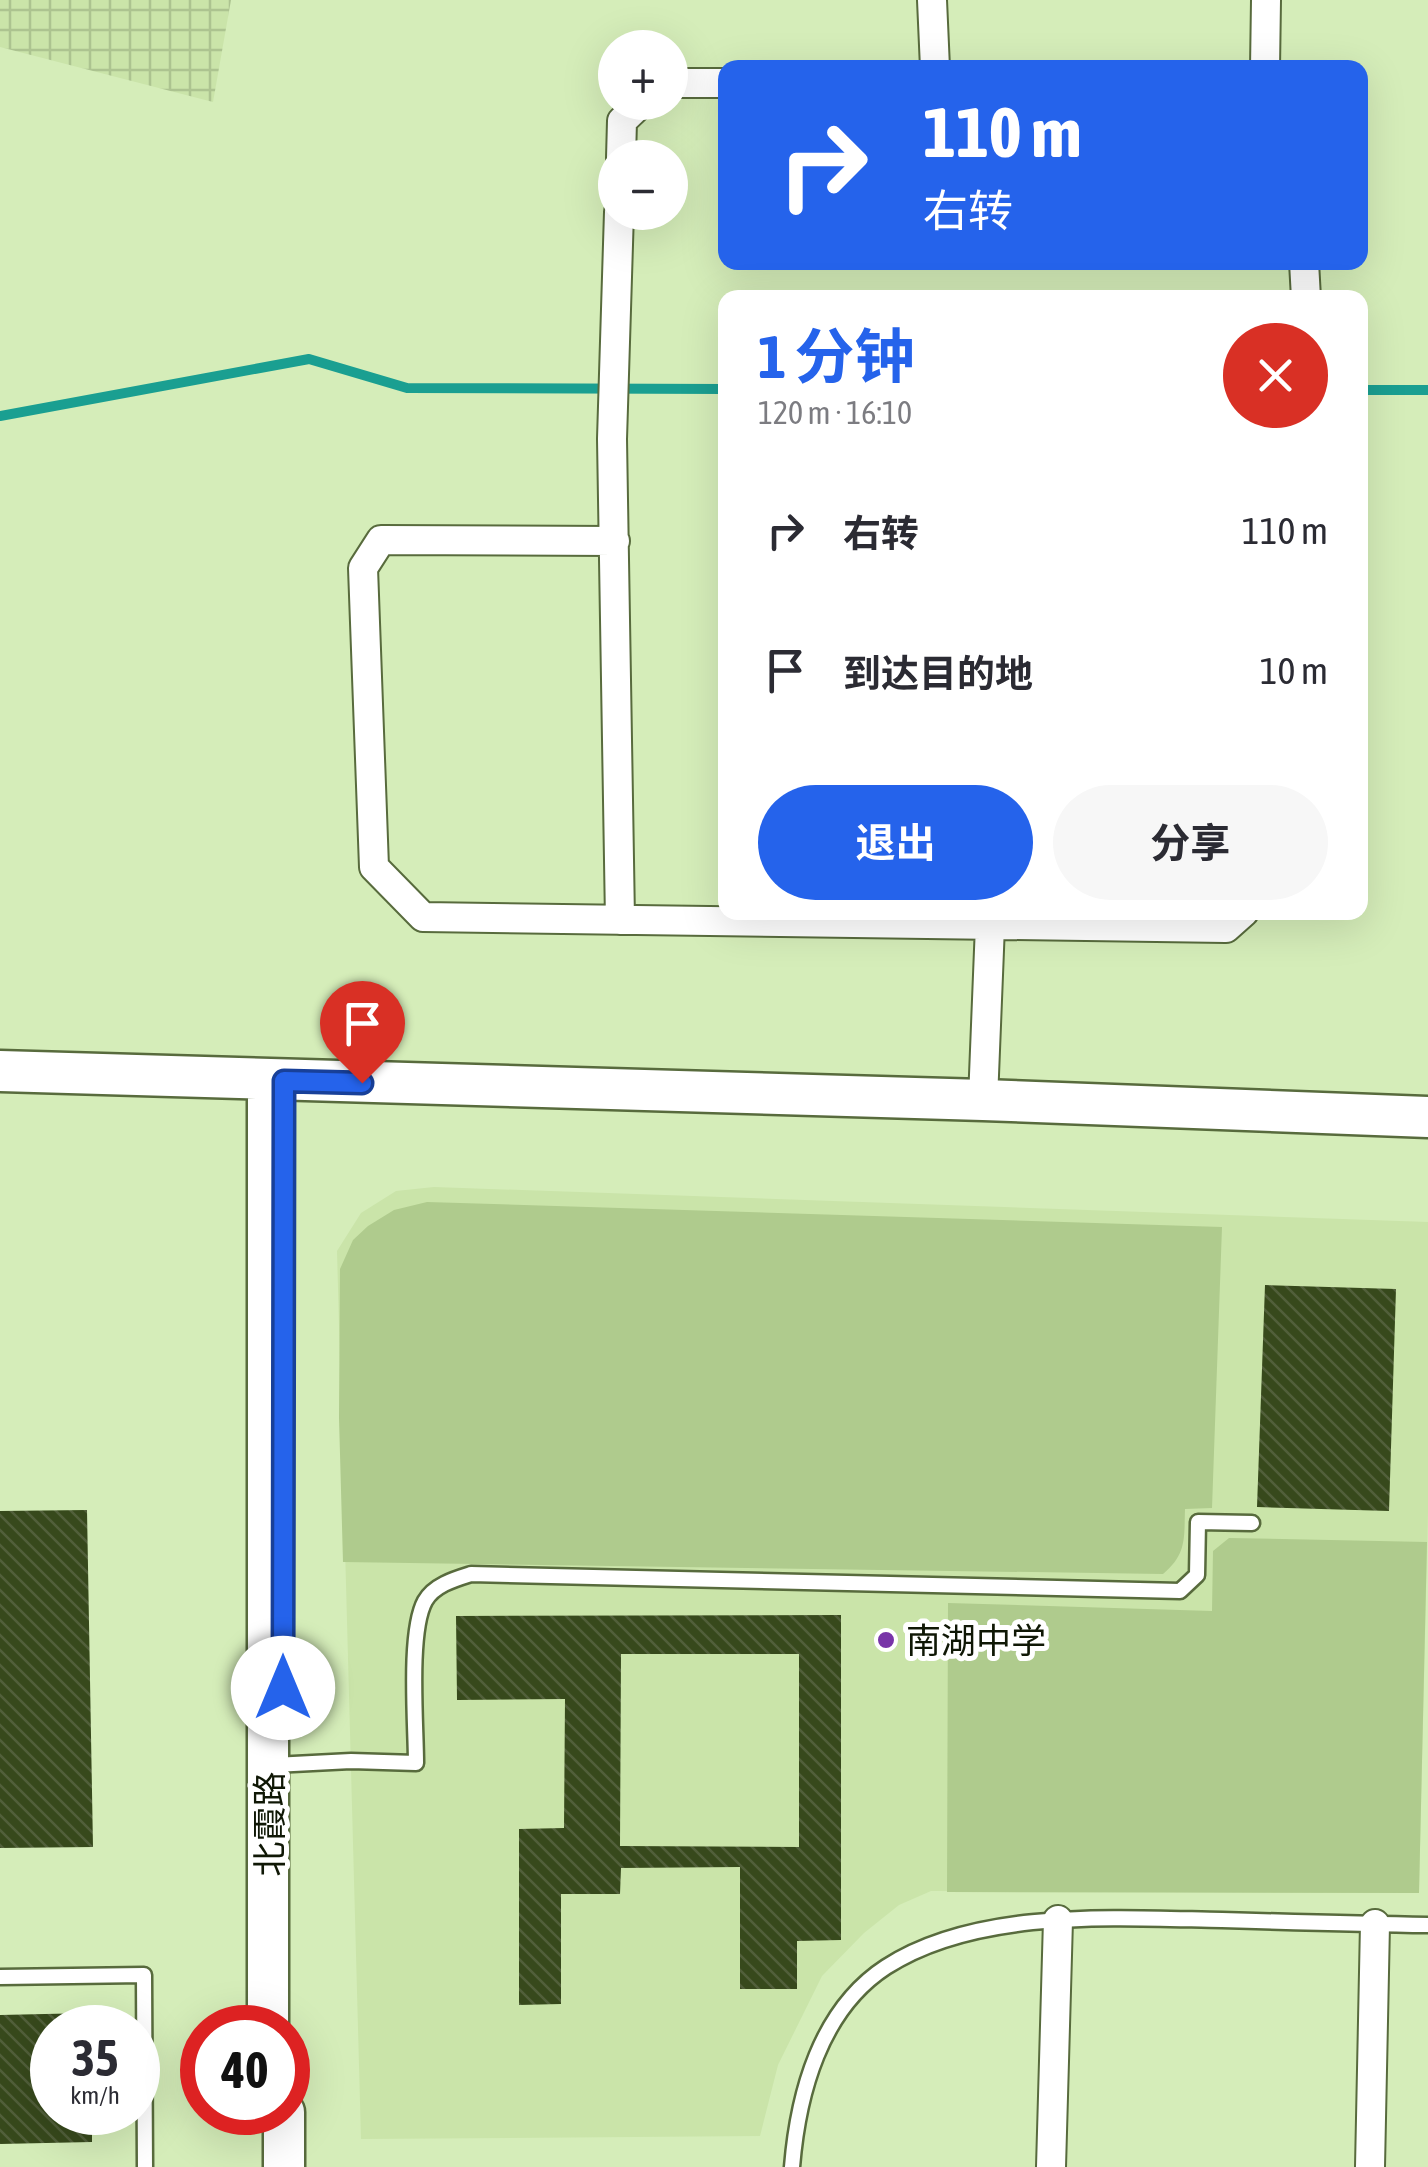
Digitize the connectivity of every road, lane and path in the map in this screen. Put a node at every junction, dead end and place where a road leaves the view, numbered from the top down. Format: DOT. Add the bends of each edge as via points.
graph roads {
  1 [pos="932,0"];
  2 [pos="1266,0"];
  3 [pos="935,60"];
  4 [pos="1265,60"];
  5 [pos="688,83"];
  6 [pos="718,83"];
  7 [pos="618,230"];
  8 [pos="615,542"];
  9 [pos="718,919"];
  10 [pos="620,920"];
  11 [pos="935,920"];
  12 [pos="1235,920"];
  13 [pos="990,924"];
  14 [pos="0,1050"];
  15 [pos="0,1070"];
  16 [pos="276,1081"];
  17 [pos="983,1092"];
  18 [pos="1428,1097"];
  19 [pos="1428,1118"];
  20 [pos="1252,1524"];
  21 [pos="276,1765"];
  22 [pos="1058,1920"];
  23 [pos="1376,1924"];
  24 [pos="1428,1926"];
  25 [pos="0,1977"];
  26 [pos="269,2005"];
  27 [pos="283,2005"];
  28 [pos="268,2135"];
  29 [pos="284,2135"];
  30 [pos="145,2167"];
  31 [pos="268,2167"];
  32 [pos="284,2167"];
  33 [pos="792,2167"];
  34 [pos="1050,2167"];
  35 [pos="1370,2167"];
  1 -- 3 [label="street"];
  2 -- 4 [label="street"];
  5 -- 6 [label="street"];
  7 -- 8 [label="street"];
  8 -- 10 [label="street"];
  8 -- 10 [label="street" via="381,540 363,568 374,867 423,917"];
  9 -- 10 [label="street"];
  11 -- 13 [label="street"];
  12 -- 13 [label="street" via="1226,928"];
  13 -- 17 [label="street"];
  14 -- 17 [label="street"];
  15 -- 16 [label="street"];
  16 -- 17 [label="street"];
  16 -- 21 [label="street, 北霞路"];
  17 -- 18 [label="street"];
  17 -- 19 [label="street"];
  20 -- 21 [label="lane" via="1198,1522 1197,1575 1180,1591 471,1574 446,1582 426,1599 417,1627 416,1764"];
  21 -- 26 [label="street, 北霞路"];
  21 -- 27 [label="street, 北霞路"];
  22 -- 23 [label="lane"];
  22 -- 33 [label="lane" via="943,1940 885,1968 845,2006 813,2060 795,2122"];
  22 -- 34 [label="street"];
  23 -- 24 [label="lane"];
  23 -- 35 [label="street"];
  25 -- 30 [label="lane" via="144,1974"];
  28 -- 31 [label="street"];
  29 -- 32 [label="street"];
}
